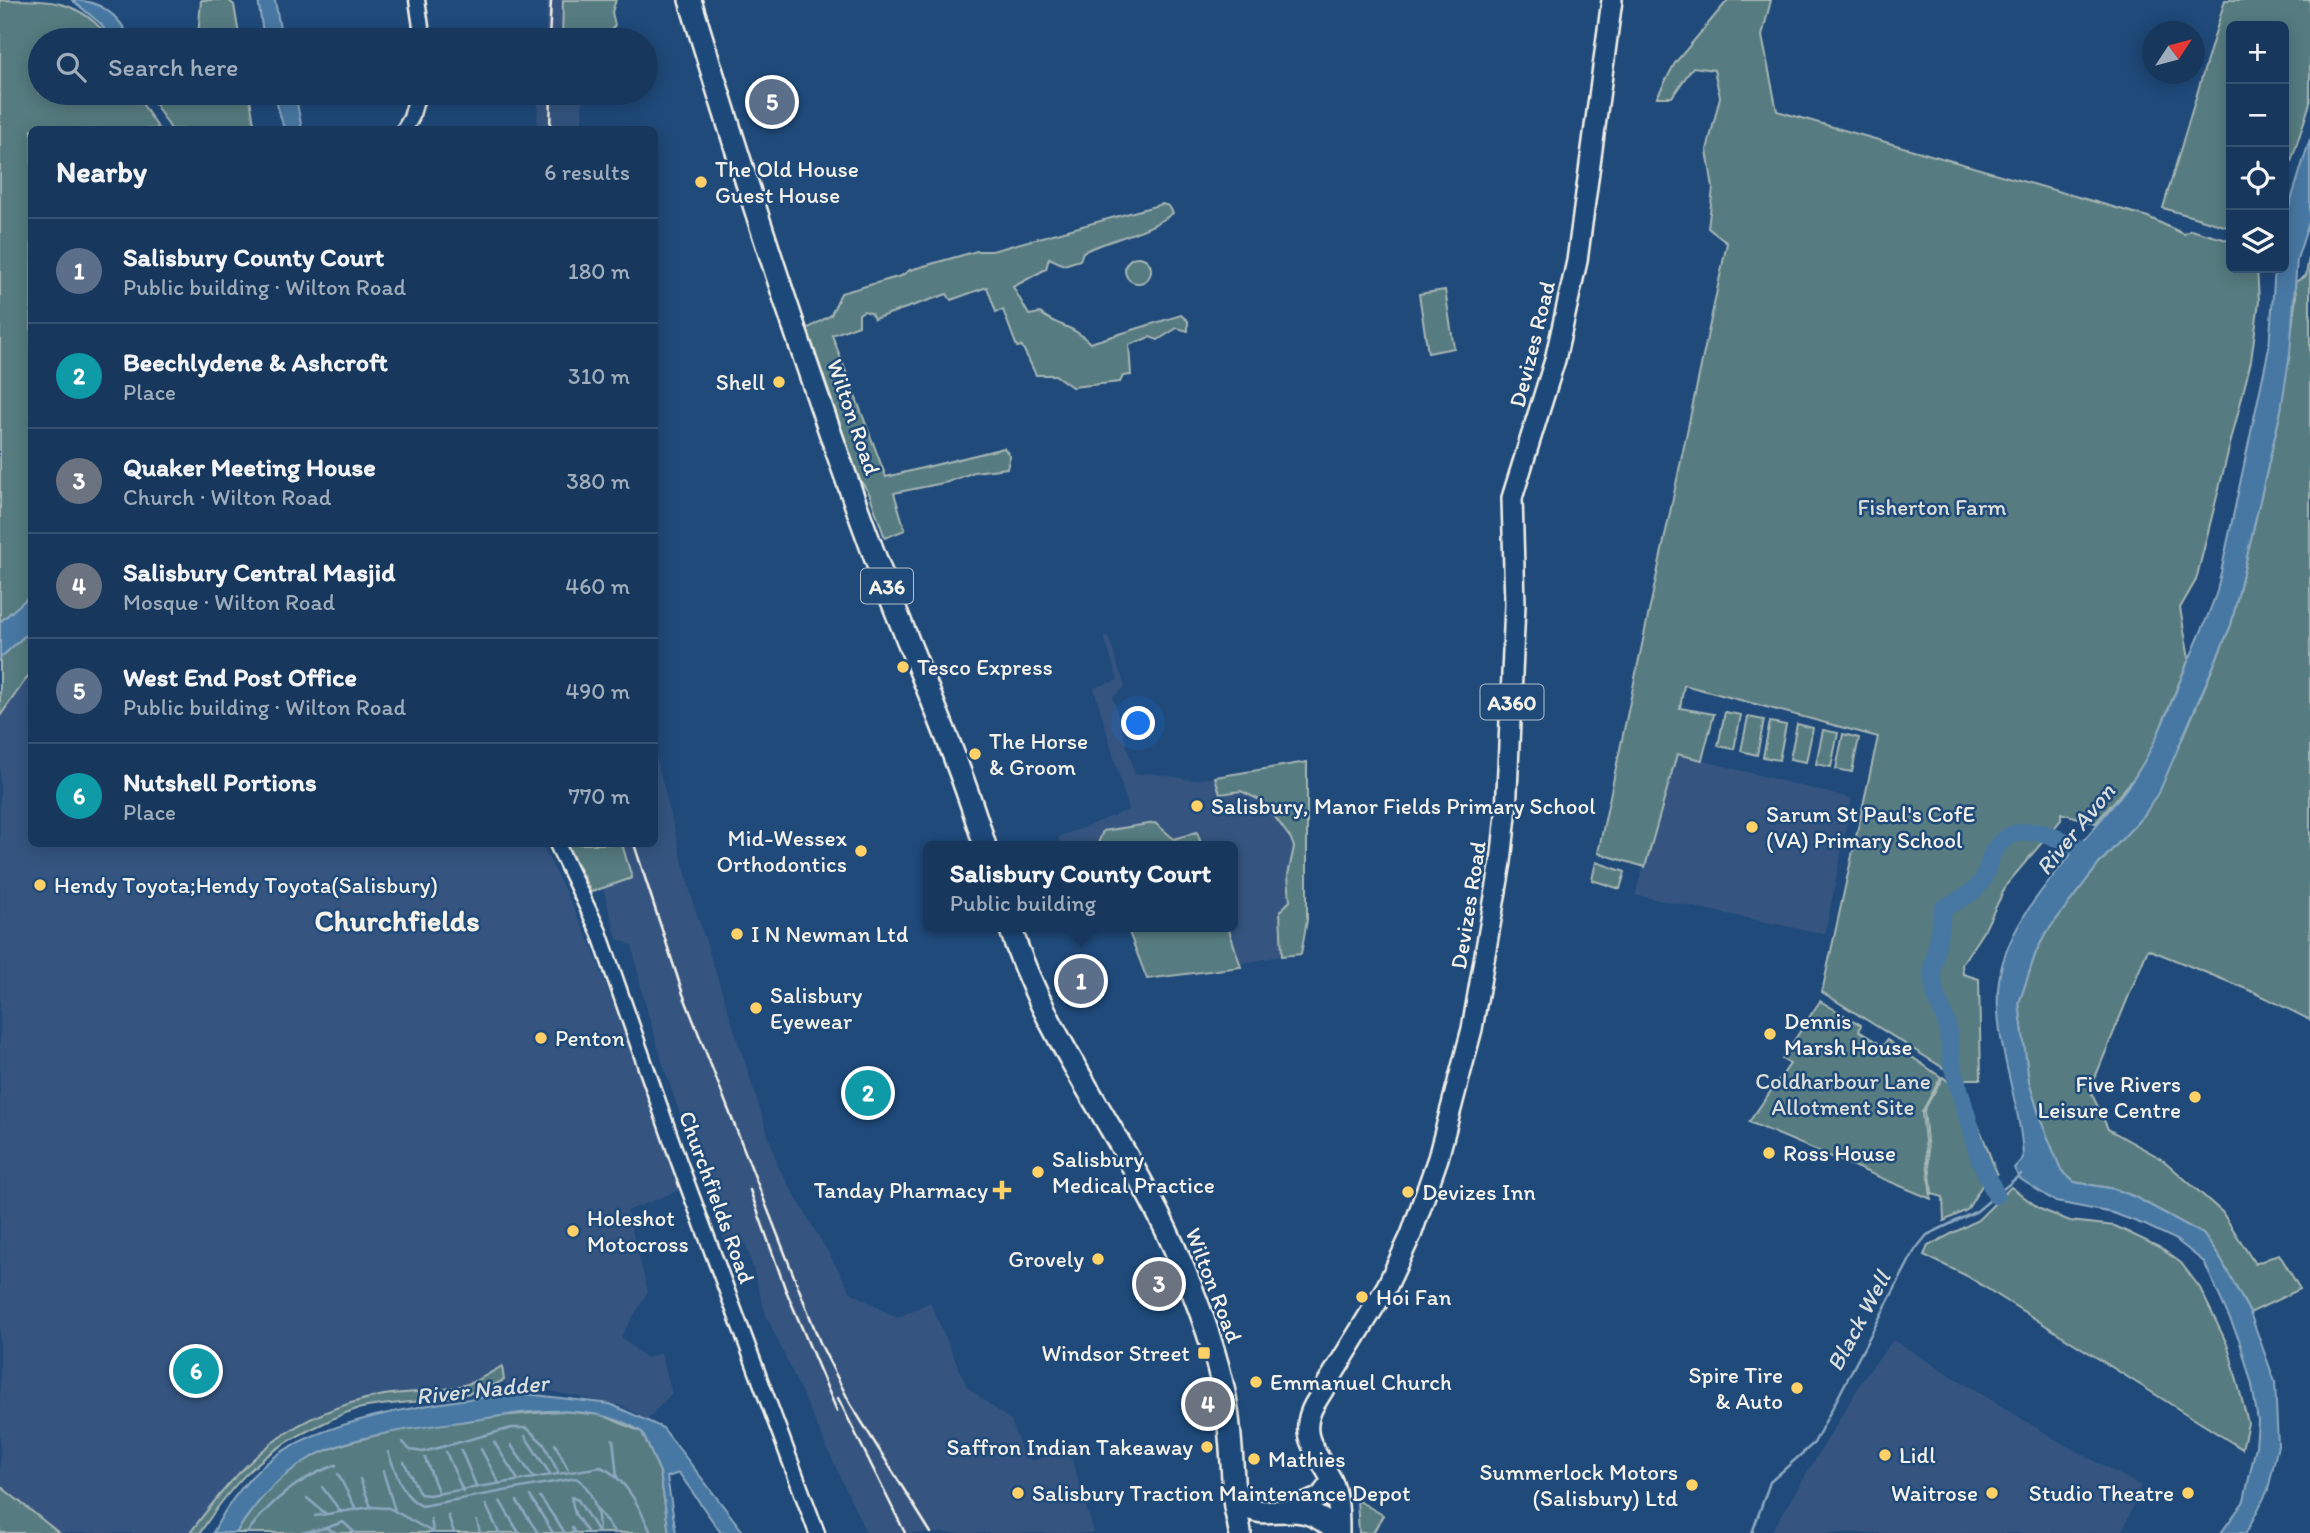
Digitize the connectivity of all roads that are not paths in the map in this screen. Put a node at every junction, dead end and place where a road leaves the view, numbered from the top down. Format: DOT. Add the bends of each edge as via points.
graph roads {
  1 [pos="417,0"];
  2 [pos="690,0"];
  3 [pos="1612,0"];
  4 [pos="421,28"];
  5 [pos="415,105"];
  6 [pos="406,126"];
  7 [pos="983,841"];
  8 [pos="559,847"];
  9 [pos="1012,932"];
  10 [pos="1332,1481"];
  11 [pos="1234,1488"];
  12 [pos="1293,1509"];
  13 [pos="1269,1510"];
  14 [pos="817,1533"];
  15 [pos="1240,1533"];
  16 [pos="1247,1533"];
  17 [pos="1338,1533"];
  1 -- 4 [label="street"];
  2 -- 7 [label="highway, Wilton Road / A36" via="836,448 947,732"];
  3 -- 10 [label="main road, Devizes Road / A360" via="1570,293 1536,429 1512,498 1515,604 1509,766 1501,862 1486,956 1459,1085 1417,1222 1387,1286 1310,1413 1309,1442"];
  5 -- 6 [label="street"];
  8 -- 14 [label="street, Churchfields Road" via="599,932"];
  9 -- 11 [label="highway, Wilton Road" via="1057,1035 1186,1275 1222,1386"];
  10 -- 12 [label="main road" via="1320,1497"];
  10 -- 17 [label="main road, Devizes Road"];
  11 -- 13 [label="highway" via="1245,1506"];
  11 -- 15 [label="highway, Wilton Road"];
  12 -- 13 [label="highway"];
  12 -- 17 [label="highway" via="1327,1522"];
  13 -- 16 [label="highway"];
}
